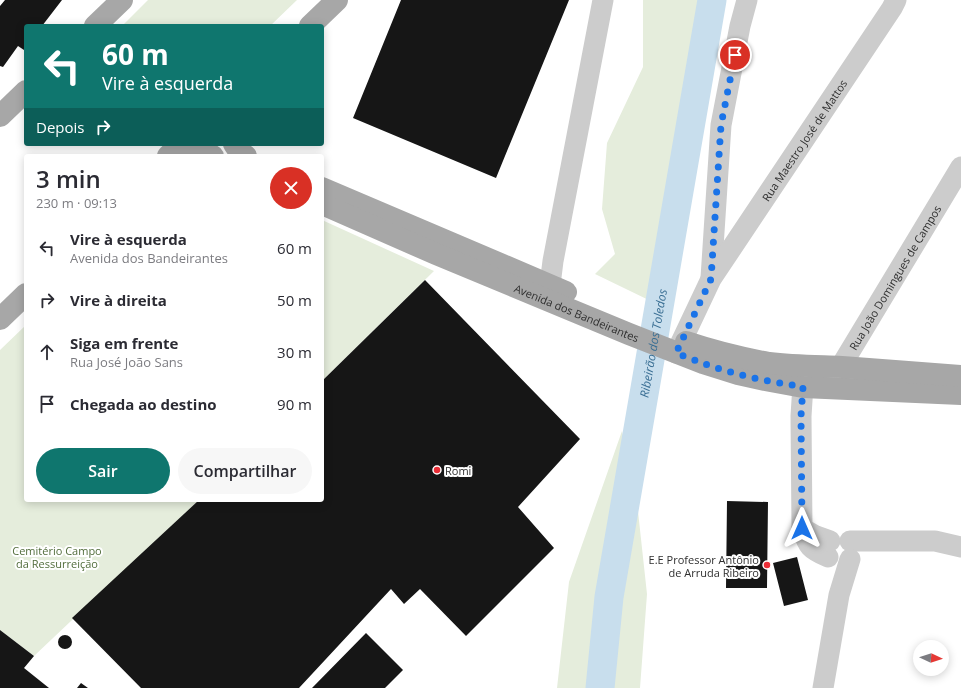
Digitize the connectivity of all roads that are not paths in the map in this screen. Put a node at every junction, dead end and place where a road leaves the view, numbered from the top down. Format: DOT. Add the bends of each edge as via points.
graph roads {
  1 [pos="122,0"];
  2 [pos="126,0"];
  3 [pos="337,0"];
  4 [pos="603,0"];
  5 [pos="747,0"];
  6 [pos="896,0"];
  7 [pos="97,24"];
  8 [pos="118,24"];
  9 [pos="312,24"];
  10 [pos="24,93"];
  11 [pos="0,116"];
  12 [pos="178,146"];
  13 [pos="190,146"];
  14 [pos="235,146"];
  15 [pos="170,154"];
  16 [pos="208,154"];
  17 [pos="243,154"];
  18 [pos="961,167"];
  19 [pos="324,189"];
  20 [pos="324,205"];
  21 [pos="711,279"];
  22 [pos="550,285"];
  23 [pos="24,296"];
  24 [pos="0,319"];
  25 [pos="631,327"];
  26 [pos="669,342"];
  27 [pos="841,367"];
  28 [pos="803,376"];
  29 [pos="961,376"];
  30 [pos="828,388"];
  31 [pos="961,394"];
  32 [pos="961,547"];
  33 [pos="838,552"];
  34 [pos="823,688"];
  1 -- 7 [label="main road"];
  2 -- 8 [label="main road"];
  3 -- 9 [label="main road"];
  4 -- 22 [label="street"];
  5 -- 21 [label="street" via="721,125"];
  6 -- 21 [label="street, Rua Maestro José de Mattos"];
  10 -- 11 [label="main road"];
  12 -- 15 [label="main road"];
  13 -- 16 [label="main road"];
  14 -- 17 [label="main road"];
  18 -- 27 [label="street, Rua João Domingues de Campos"];
  19 -- 22 [label="main road, Avenida dos Bandeirantes"];
  20 -- 25 [label="main road, Avenida dos Bandeirantes" via="436,254"];
  21 -- 26 [label="street"];
  22 -- 25 [label="main road, Avenida dos Bandeirantes"];
  23 -- 24 [label="main road"];
  25 -- 26 [label="main road, Avenida dos Bandeirantes"];
  26 -- 28 [label="main road, Avenida dos Bandeirantes" via="703,363 738,374 765,380"];
  27 -- 28 [label="main road, Avenida dos Bandeirantes"];
  27 -- 29 [label="main road, Avenida dos Bandeirantes"];
  27 -- 30 [label="street, Rua João Domingues de Campos"];
  28 -- 30 [label="main road, Avenida dos Bandeirantes"];
  28 -- 33 [label="street" via="802,528"];
  30 -- 31 [label="main road, Avenida dos Bandeirantes"];
  32 -- 33 [label="street" via="935,541"];
  33 -- 34 [label="street" via="839,595"];
}
